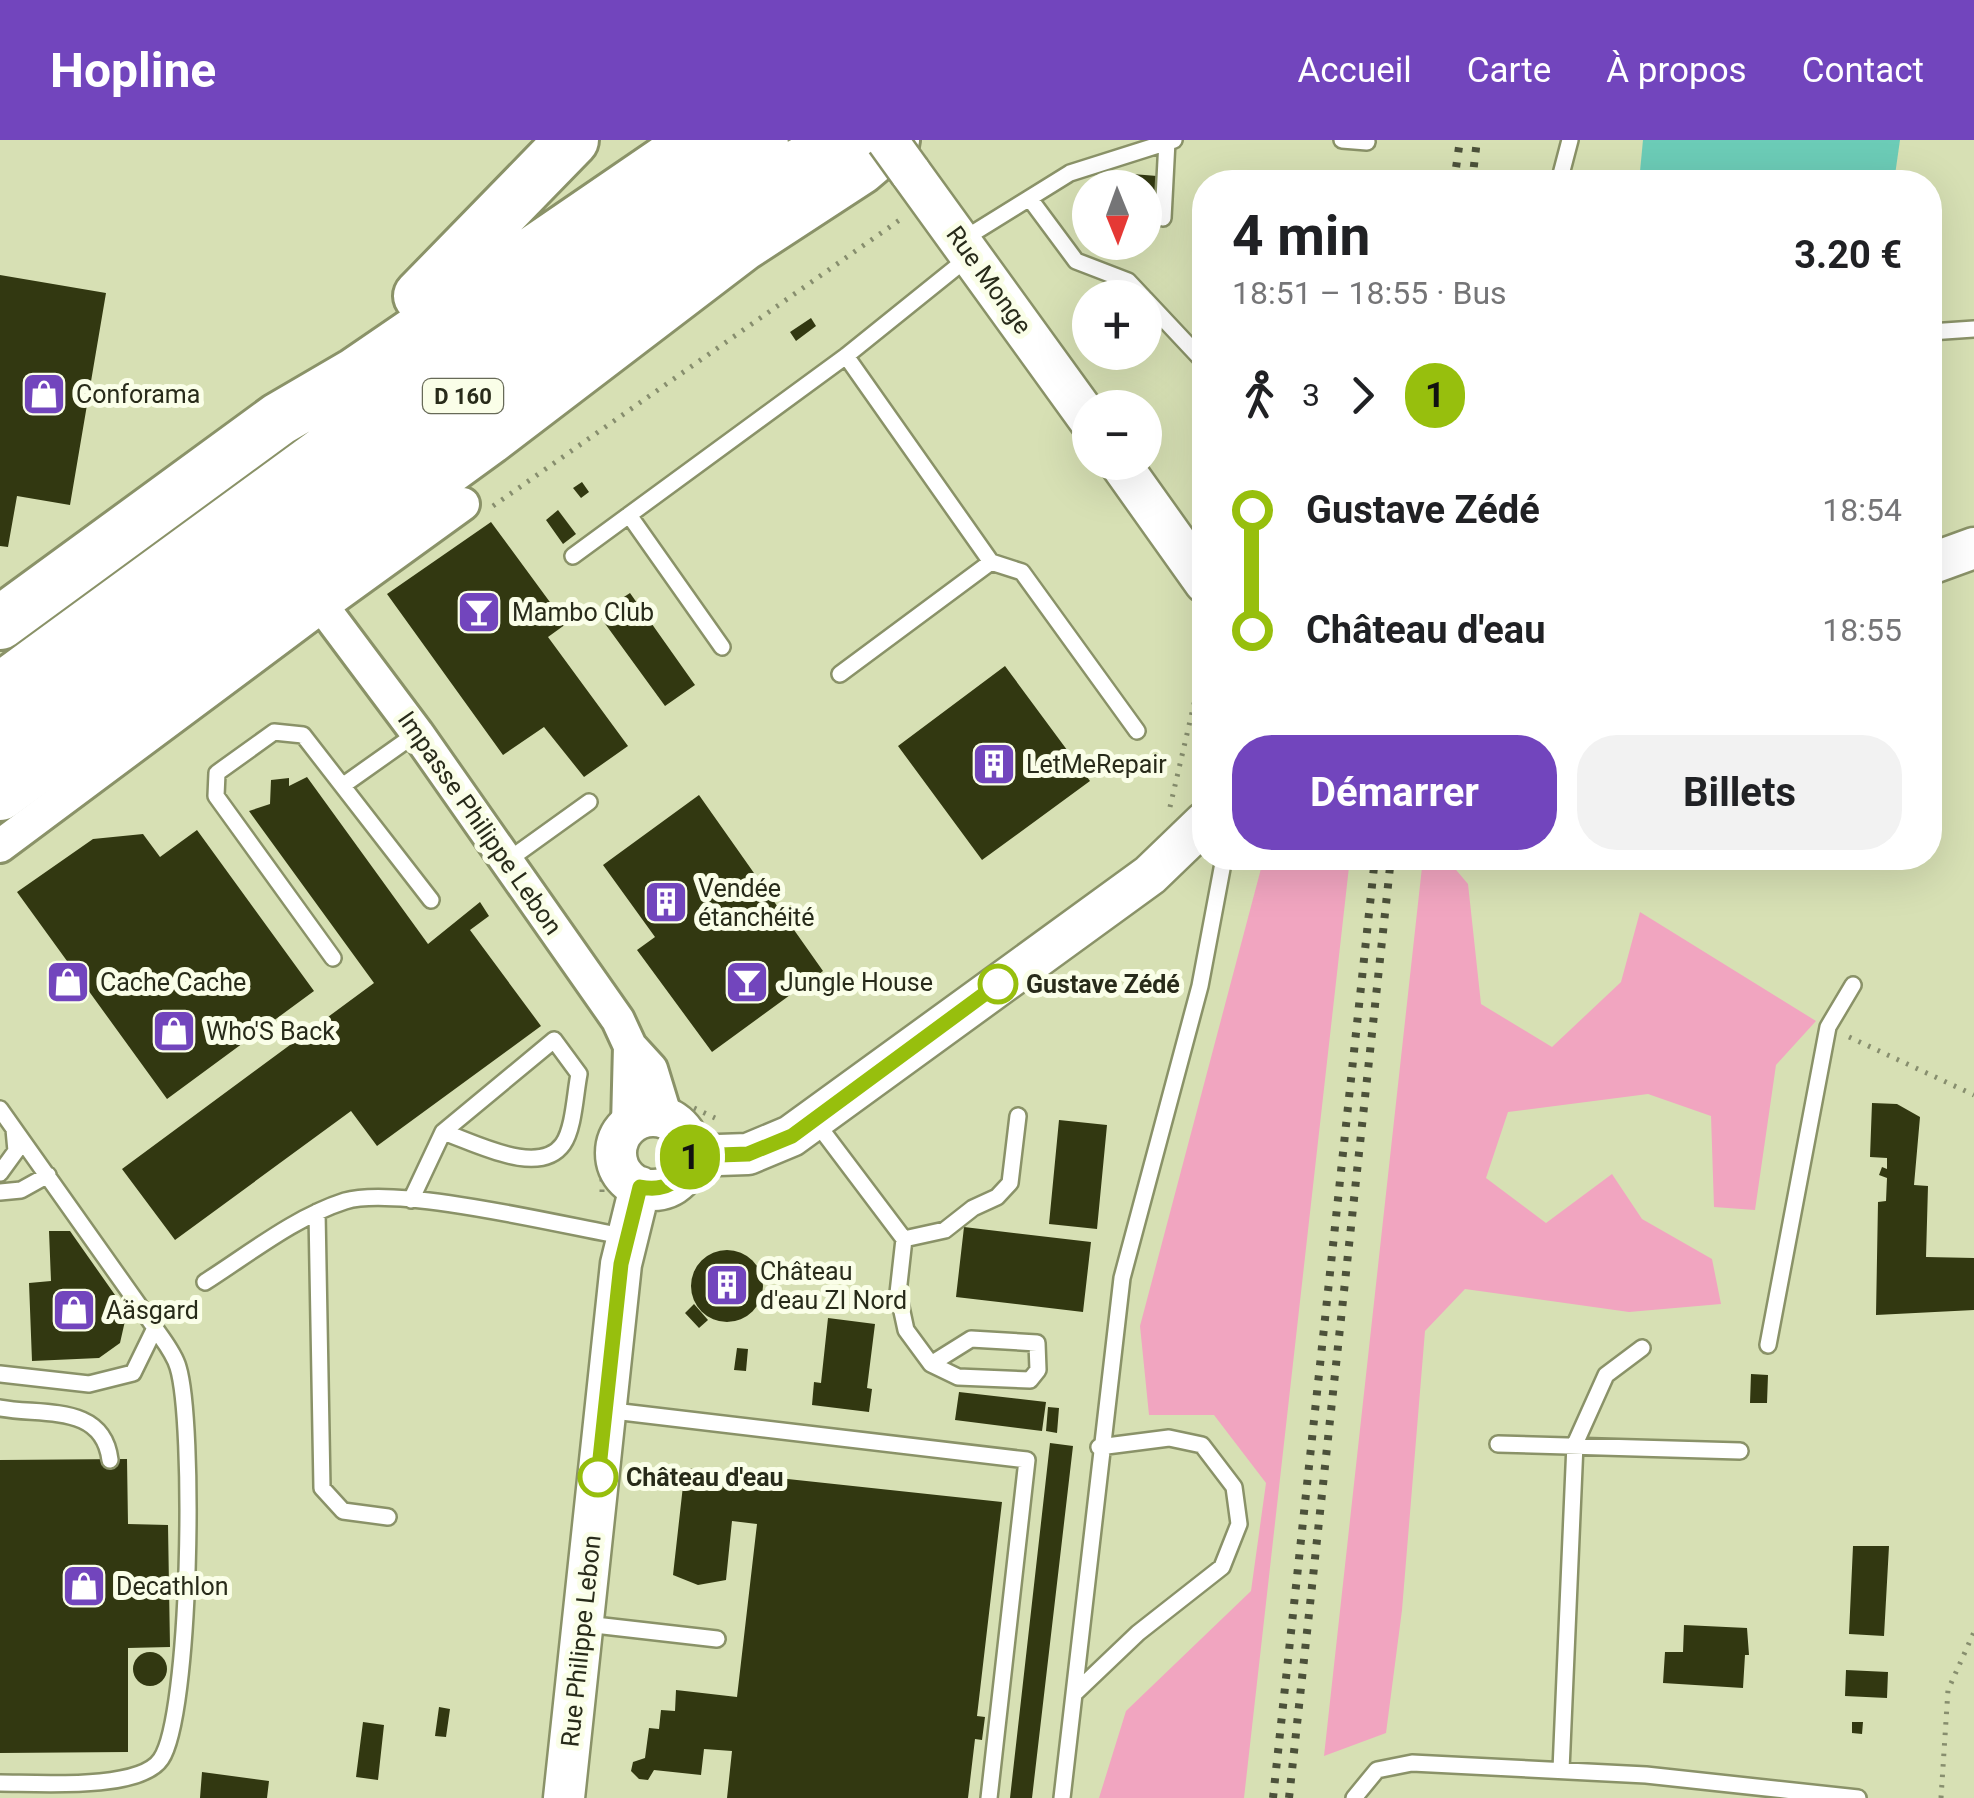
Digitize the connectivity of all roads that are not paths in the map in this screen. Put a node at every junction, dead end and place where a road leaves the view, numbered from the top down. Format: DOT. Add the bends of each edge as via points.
graph roads {
  1 [pos="572,140"];
  2 [pos="698,140"];
  3 [pos="772,140"];
  4 [pos="848,140"];
  5 [pos="1170,140"];
  6 [pos="1342,140"];
  7 [pos="1570,140"];
  8 [pos="1367,142"];
  9 [pos="905,163"];
  10 [pos="1561,170"];
  11 [pos="1030,199"];
  12 [pos="1163,218"];
  13 [pos="966,248"];
  14 [pos="1125,280"];
  15 [pos="1162,317"];
  16 [pos="1974,329"];
  17 [pos="1942,331"];
  18 [pos="1192,349"];
  19 [pos="846,356"];
  20 [pos="1072,397"];
  21 [pos="279,419"];
  22 [pos="1132,480"];
  23 [pos="463,504"];
  24 [pos="629,515"];
  25 [pos="1974,548"];
  26 [pos="573,556"];
  27 [pos="1942,561"];
  28 [pos="991,562"];
  29 [pos="1974,562"];
  30 [pos="1192,565"];
  31 [pos="1942,565"];
  32 [pos="322,606"];
  33 [pos="0,622"];
  34 [pos="722,646"];
  35 [pos="88,652"];
  36 [pos="840,674"];
  37 [pos="0,690"];
  38 [pos="1136,731"];
  39 [pos="418,733"];
  40 [pos="0,738"];
  41 [pos="345,784"];
  42 [pos="0,794"];
  43 [pos="589,802"];
  44 [pos="1192,838"];
  45 [pos="0,846"];
  46 [pos="506,861"];
  47 [pos="1201,870"];
  48 [pos="431,900"];
  49 [pos="333,958"];
  50 [pos="1853,985"];
  51 [pos="0,1109"];
  52 [pos="1018,1116"];
  53 [pos="814,1120"];
  54 [pos="633,1124"];
  55 [pos="14,1129"];
  56 [pos="443,1132"];
  57 [pos="690,1156"];
  58 [pos="0,1172"];
  59 [pos="48,1176"];
  60 [pos="640,1187"];
  61 [pos="0,1192"];
  62 [pos="411,1200"];
  63 [pos="317,1212"];
  64 [pos="627,1237"];
  65 [pos="904,1239"];
  66 [pos="205,1282"];
  67 [pos="156,1328"];
  68 [pos="1768,1345"];
  69 [pos="1642,1348"];
  70 [pos="931,1364"];
  71 [pos="0,1374"];
  72 [pos="0,1408"];
  73 [pos="605,1410"];
  74 [pos="1498,1444"];
  75 [pos="1574,1444"];
  76 [pos="1099,1447"];
  77 [pos="1740,1450"];
  78 [pos="110,1460"];
  79 [pos="388,1516"];
  80 [pos="582,1624"];
  81 [pos="717,1639"];
  82 [pos="1074,1694"];
  83 [pos="1561,1770"];
  84 [pos="0,1783"];
  85 [pos="564,1798"];
  86 [pos="989,1798"];
  87 [pos="1062,1798"];
  88 [pos="1354,1798"];
  89 [pos="1858,1798"];
  1 -- 21 [label="highway" via="442,276"];
  2 -- 21 [label="highway" via="356,374"];
  3 -- 35 [label="highway, D 160" via="656,210"];
  4 -- 35 [label="highway, D 160" via="756,188"];
  5 -- 11 [label="lane" via="1070,173"];
  5 -- 12 [label="lane"];
  6 -- 8 [label="lane"];
  7 -- 10 [label="lane"];
  9 -- 13 [label="street, Rue Monge"];
  9 -- 42 [label="highway" via="860,168 742,245 490,438"];
  11 -- 13 [label="lane"];
  11 -- 14 [label="lane" via="1076,261"];
  13 -- 19 [label="lane"];
  13 -- 20 [label="street, Rue Monge"];
  15 -- 18 [label="lane"];
  16 -- 17 [label="lane"];
  19 -- 24 [label="lane"];
  19 -- 28 [label="lane"];
  21 -- 33 [label="highway"];
  22 -- 30 [label="street"];
  23 -- 32 [label="street"];
  24 -- 26 [label="lane"];
  24 -- 34 [label="lane"];
  25 -- 27 [label="street"];
  28 -- 36 [label="lane"];
  28 -- 38 [label="lane" via="1022,572"];
  29 -- 31 [label="street"];
  32 -- 39 [label="street, Impasse Philippe Lebon"];
  32 -- 45 [label="street"];
  35 -- 37 [label="highway, D 160"];
  35 -- 40 [label="highway, D 160"];
  39 -- 41 [label="lane"];
  39 -- 46 [label="street, Impasse Philippe Lebon"];
  41 -- 48 [label="lane"];
  41 -- 49 [label="lane" via="303,735 274,732 217,773 216,796"];
  43 -- 46 [label="lane"];
  44 -- 53 [label="street"];
  46 -- 54 [label="street, Impasse Philippe Lebon" via="641,1057"];
  47 -- 76 [label="lane" via="1200,986 1122,1278"];
  50 -- 68 [label="lane" via="1828,1027"];
  51 -- 55 [label="lane"];
  52 -- 65 [label="lane" via="1010,1182 997,1198 945,1230"];
  53 -- 57 [label="street" via="748,1154"];
  53 -- 65 [label="lane"];
  54 -- 57 [label="street" via="687,1138"];
  54 -- 60 [label="street" via="616,1154 623,1175"];
  55 -- 58 [label="lane" via="16,1151"];
  55 -- 59 [label="lane"];
  56 -- 56 [label="lane" via="554,1040 579,1074 565,1142 552,1155 533,1161"];
  56 -- 62 [label="lane"];
  57 -- 60 [label="street" via="678,1180"];
  59 -- 61 [label="lane"];
  59 -- 67 [label="lane"];
  60 -- 64 [label="street, Rue Philippe Lebon"];
  62 -- 63 [label="lane" via="350,1200"];
  62 -- 64 [label="lane"];
  63 -- 66 [label="lane"];
  63 -- 79 [label="lane" via="322,1488 343,1510"];
  64 -- 73 [label="street, Rue Philippe Lebon"];
  65 -- 70 [label="lane" via="898,1293 906,1330"];
  67 -- 71 [label="lane" via="134,1373 89,1384"];
  67 -- 84 [label="lane" via="178,1365 187,1458 183,1642 161,1760 138,1776"];
  69 -- 75 [label="lane" via="1606,1375"];
  70 -- 70 [label="lane" via="958,1377 1030,1380 1038,1370 1036,1344 971,1339"];
  72 -- 78 [label="lane" via="87,1420 103,1435"];
  73 -- 80 [label="street, Rue Philippe Lebon"];
  73 -- 86 [label="lane" via="1028,1460"];
  74 -- 75 [label="lane"];
  75 -- 77 [label="lane"];
  75 -- 83 [label="lane"];
  76 -- 82 [label="lane"];
  76 -- 82 [label="lane" via="1169,1438 1202,1445 1234,1487 1239,1524 1222,1567"];
  80 -- 81 [label="lane"];
  80 -- 85 [label="street, Rue Philippe Lebon"];
  82 -- 87 [label="lane"];
  83 -- 88 [label="lane" via="1412,1763 1377,1770"];
  83 -- 89 [label="lane"];
}
